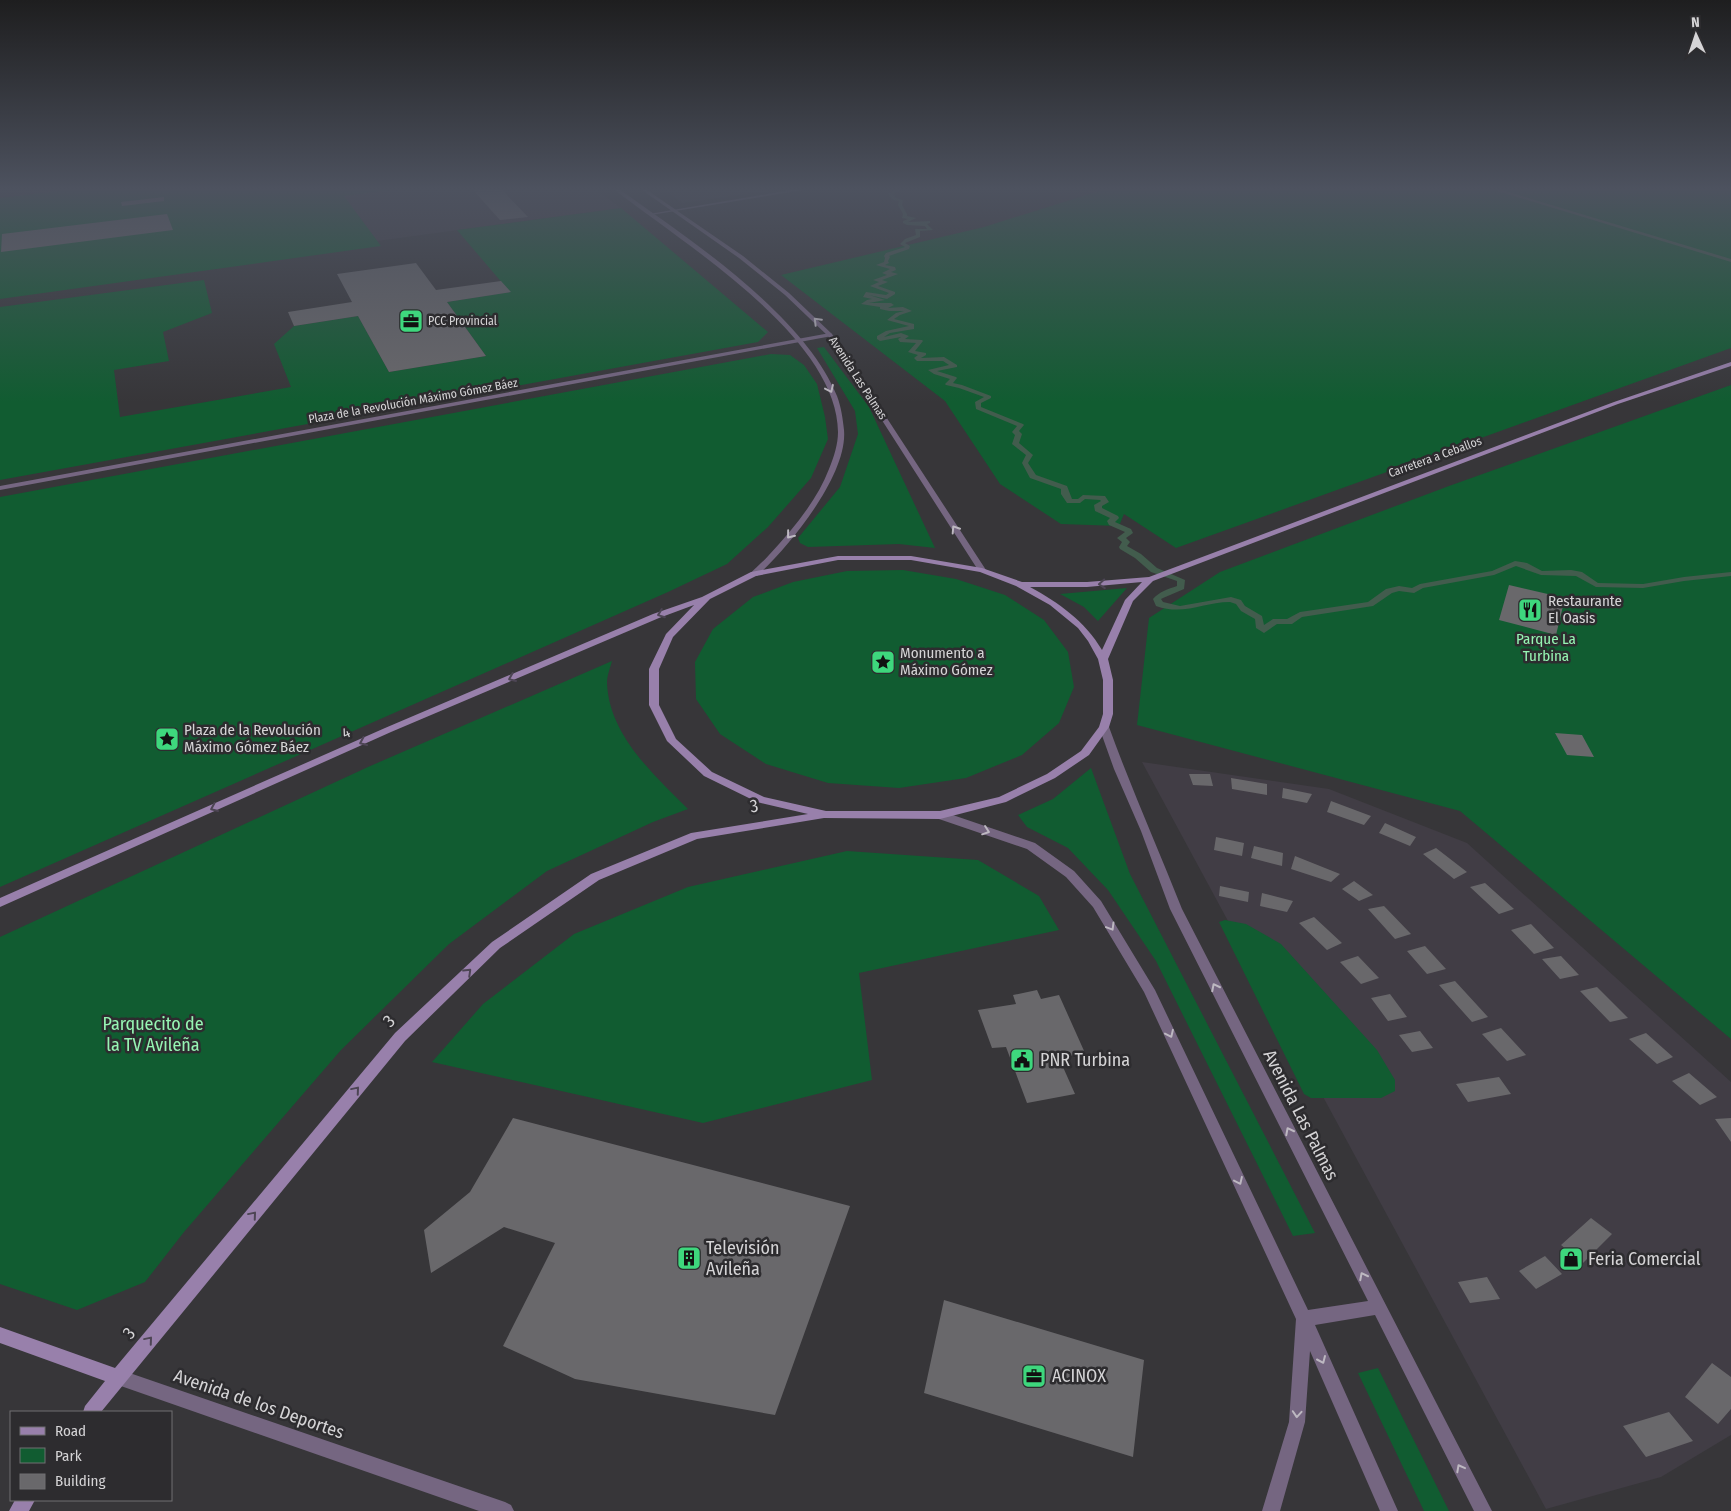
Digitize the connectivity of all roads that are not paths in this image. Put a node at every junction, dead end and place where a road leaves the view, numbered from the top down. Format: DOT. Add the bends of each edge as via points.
graph roads {
  1 [pos="713,261"];
  2 [pos="746,261"];
  3 [pos="830,335"];
  4 [pos="799,341"];
  5 [pos="1731,364"];
  6 [pos="0,488"];
  7 [pos="982,570"];
  8 [pos="754,574"];
  9 [pos="1150,579"];
  10 [pos="1019,584"];
  11 [pos="707,597"];
  12 [pos="1103,659"];
  13 [pos="1104,727"];
  14 [pos="940,815"];
  15 [pos="826,816"];
  16 [pos="0,903"];
  17 [pos="1378,1307"];
  18 [pos="1304,1319"];
  19 [pos="0,1335"];
  20 [pos="118,1377"];
  21 [pos="92,1411"];
  22 [pos="505,1511"];
  23 [pos="1271,1511"];
  24 [pos="1389,1511"];
  25 [pos="1483,1511"];
  1 -- 4 [label="street, Avenida Las Palmas" via="738,279"];
  3 -- 2 [label="street, Avenida Las Palmas, one-way" via="799,303"];
  3 -- 4 [label="street, Plaza de la Revolución Máximo Gómez Báez"];
  7 -- 3 [label="street, Avenida Las Palmas, one-way"];
  4 -- 6 [label="street, Plaza de la Revolución Máximo Gómez Báez"];
  4 -- 8 [label="street, Avenida Las Palmas, one-way" via="830,388 839,411 841,432 826,486 772,557"];
  5 -- 9 [label="main road, Carretera a Ceballos" via="1616,403"];
  7 -- 8 [label="main road" via="911,558 838,558"];
  7 -- 10 [label="main road"];
  8 -- 11 [label="main road"];
  9 -- 10 [label="main road, Carretera a Ceballos, one-way" via="1100,585"];
  9 -- 12 [label="main road, Carretera a Ceballos" via="1129,600"];
  10 -- 12 [label="main road" via="1053,602 1081,626"];
  11 -- 15 [label="main road" via="669,636 654,669 654,705 672,741 708,774 761,800"];
  11 -- 16 [label="main road, 4, one-way" via="388,730"];
  12 -- 13 [label="main road" via="1108,680 1108,714"];
  13 -- 14 [label="main road" via="1085,753 1051,776 1002,800"];
  17 -- 13 [label="street, Avenida Las Palmas, one-way" via="1176,909"];
  14 -- 15 [label="main road"];
  14 -- 18 [label="street, one-way" via="1031,846 1070,874 1097,904 1149,990"];
  20 -- 15 [label="main road, 3, one-way" via="400,1037 496,945 595,877 695,836"];
  17 -- 18 [label="street"];
  25 -- 17 [label="street, Avenida Las Palmas, one-way"];
  18 -- 23 [label="street, one-way" via="1297,1422"];
  18 -- 24 [label="street, one-way"];
  19 -- 20 [label="main road, Avenida de los Deportes"];
  20 -- 21 [label="main road, 3"];
  20 -- 22 [label="street, Avenida de los Deportes"];
}
